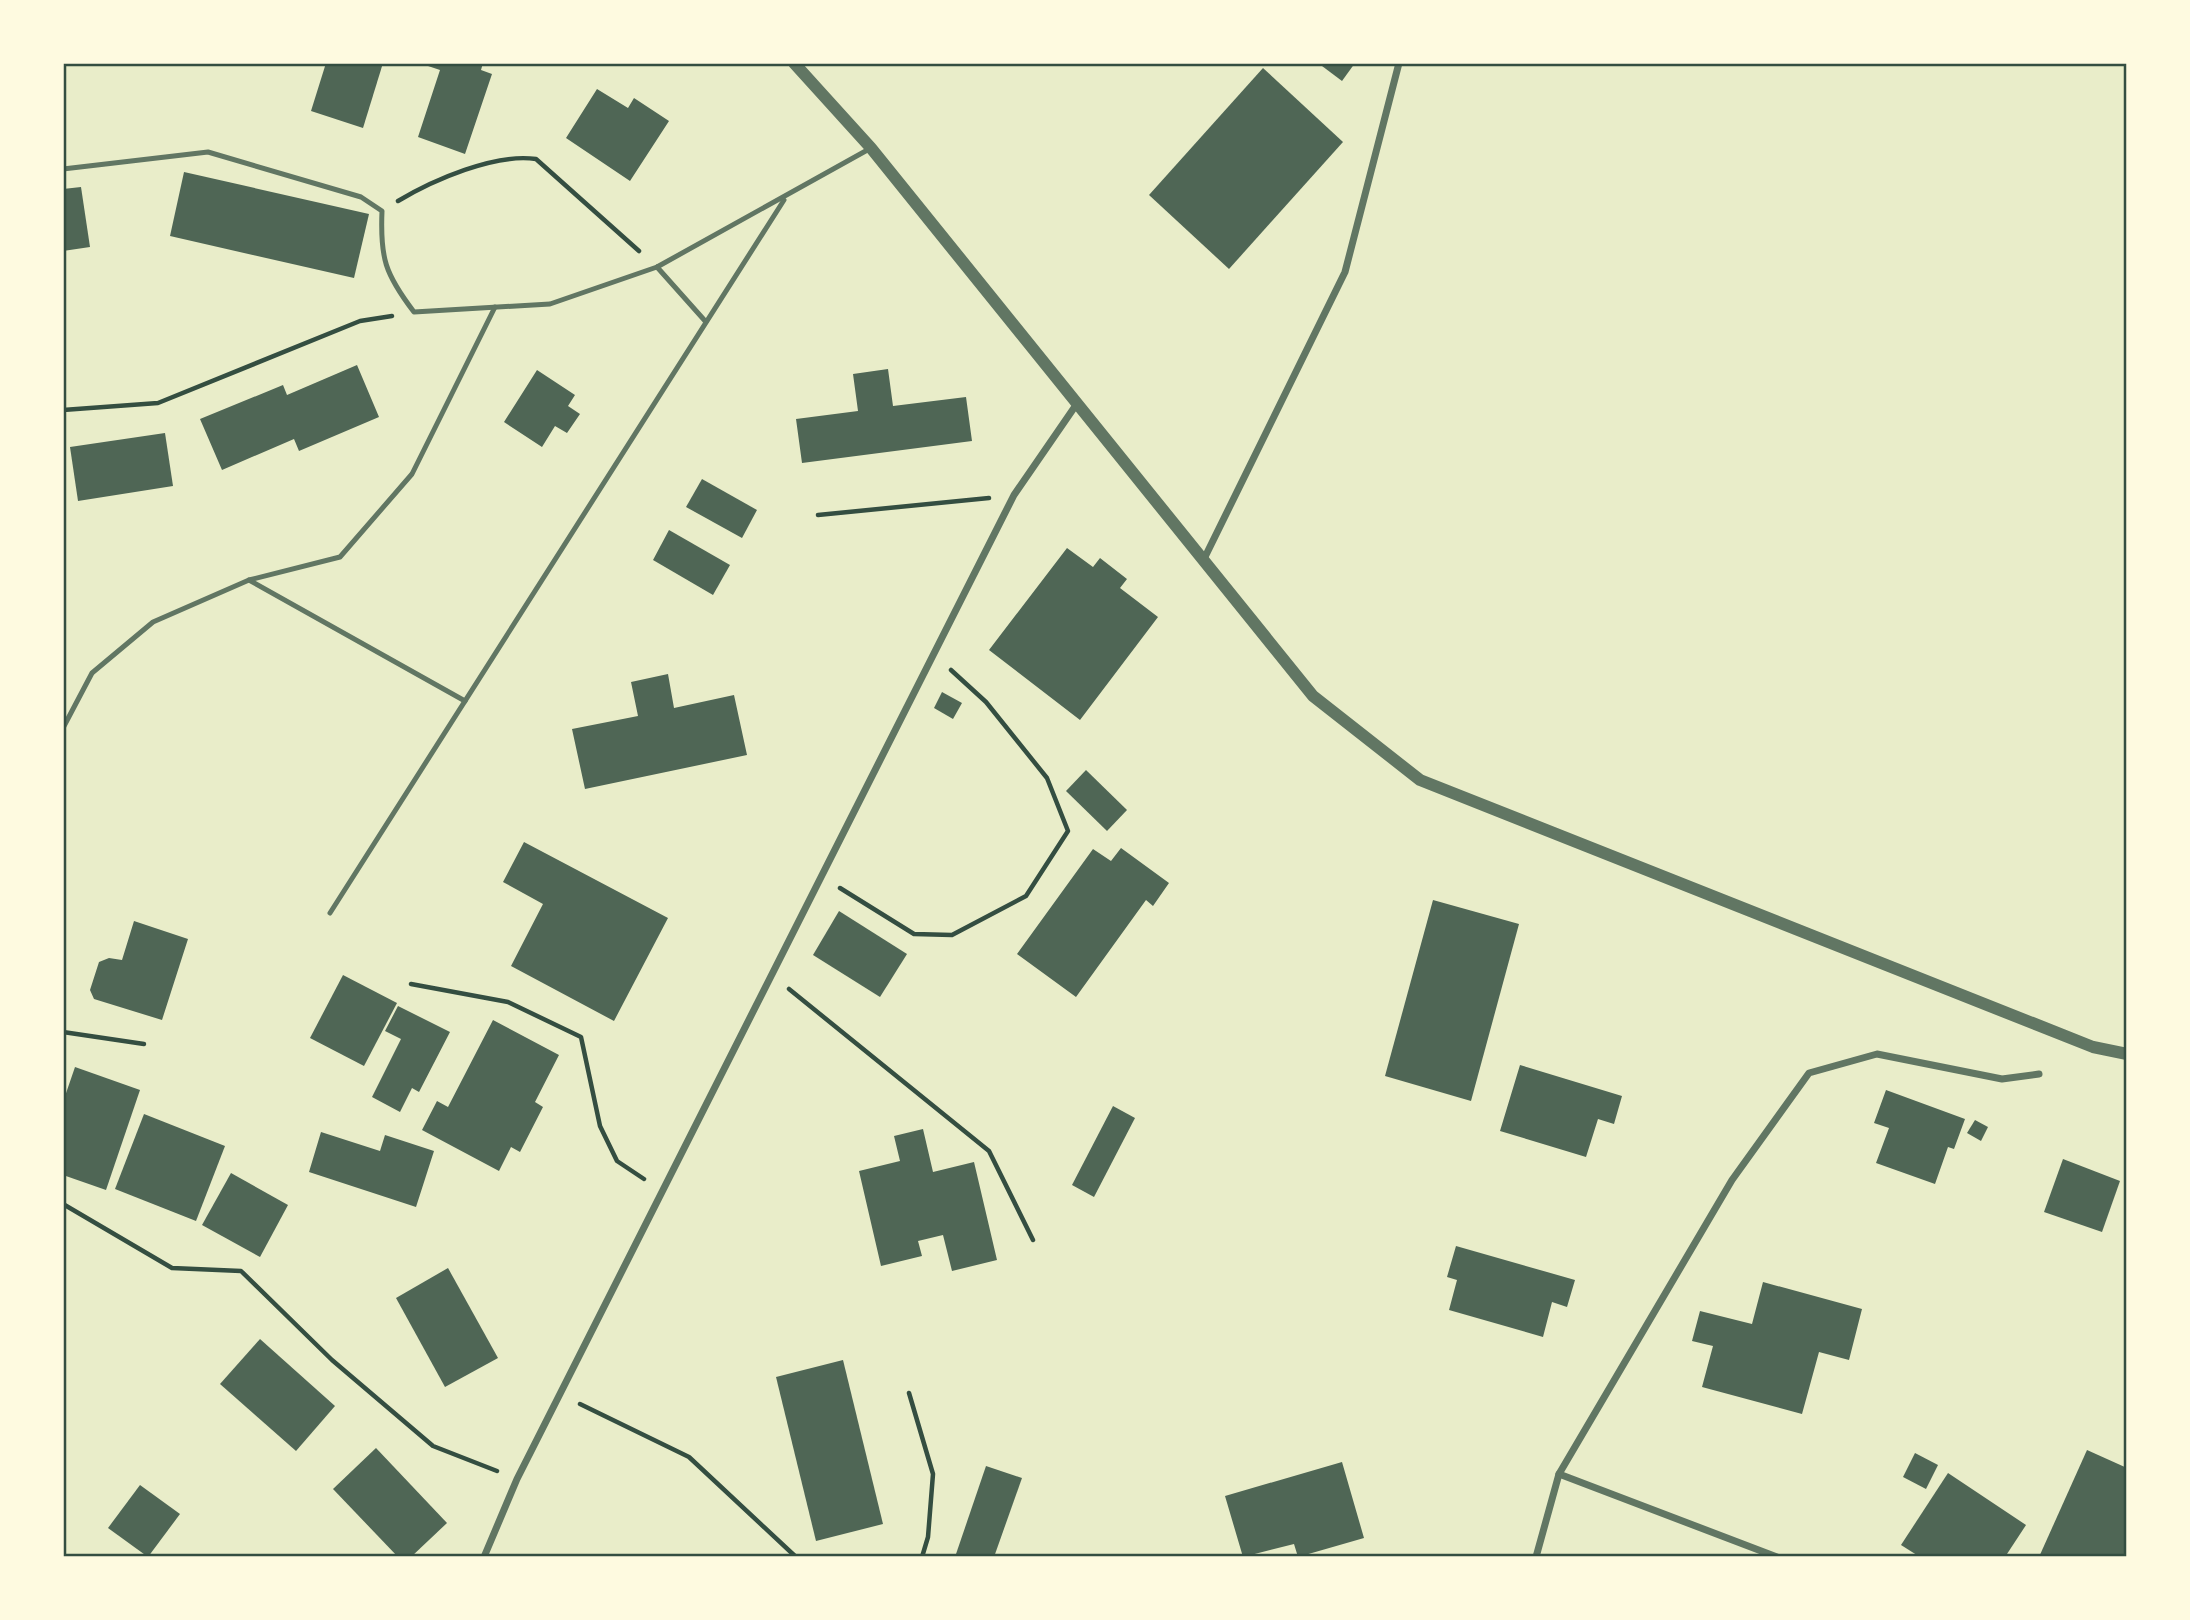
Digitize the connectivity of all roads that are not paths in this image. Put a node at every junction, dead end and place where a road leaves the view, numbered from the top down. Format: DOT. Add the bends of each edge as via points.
graph roads {
  1 [pos="794,63"];
  2 [pos="1399,63"];
  3 [pos="871,148"];
  4 [pos="63,169"];
  5 [pos="786,197"];
  6 [pos="657,267"];
  7 [pos="495,307"];
  8 [pos="706,322"];
  9 [pos="1076,405"];
  10 [pos="1202,562"];
  11 [pos="249,580"];
  12 [pos="465,701"];
  13 [pos="63,728"];
  14 [pos="330,913"];
  15 [pos="2127,1054"];
  16 [pos="2039,1074"];
  17 [pos="1559,1474"];
  18 [pos="484,1557"];
  19 [pos="1536,1557"];
  20 [pos="1777,1557"];
  1 -- 3 [label="street"];
  2 -- 10 [label="street" via="1345,272"];
  3 -- 5 [label="lane"];
  3 -- 9 [label="street"];
  4 -- 7 [label="lane" via="208,152 362,197 382,211 380,247 393,284 414,312"];
  5 -- 6 [label="lane"];
  5 -- 8 [label="lane"];
  6 -- 7 [label="lane" via="550,304"];
  6 -- 8 [label="lane"];
  7 -- 11 [label="lane" via="412,474 340,557"];
  8 -- 12 [label="lane"];
  9 -- 10 [label="street"];
  9 -- 18 [label="street" via="1014,495 517,1479"];
  10 -- 15 [label="street" via="1313,696 1420,780 2093,1046"];
  11 -- 12 [label="lane"];
  11 -- 13 [label="lane" via="153,622 92,673"];
  12 -- 14 [label="lane"];
  16 -- 17 [label="street" via="2002,1079 1877,1054 1809,1073 1732,1180"];
  17 -- 19 [label="street"];
  17 -- 20 [label="street"];
}
